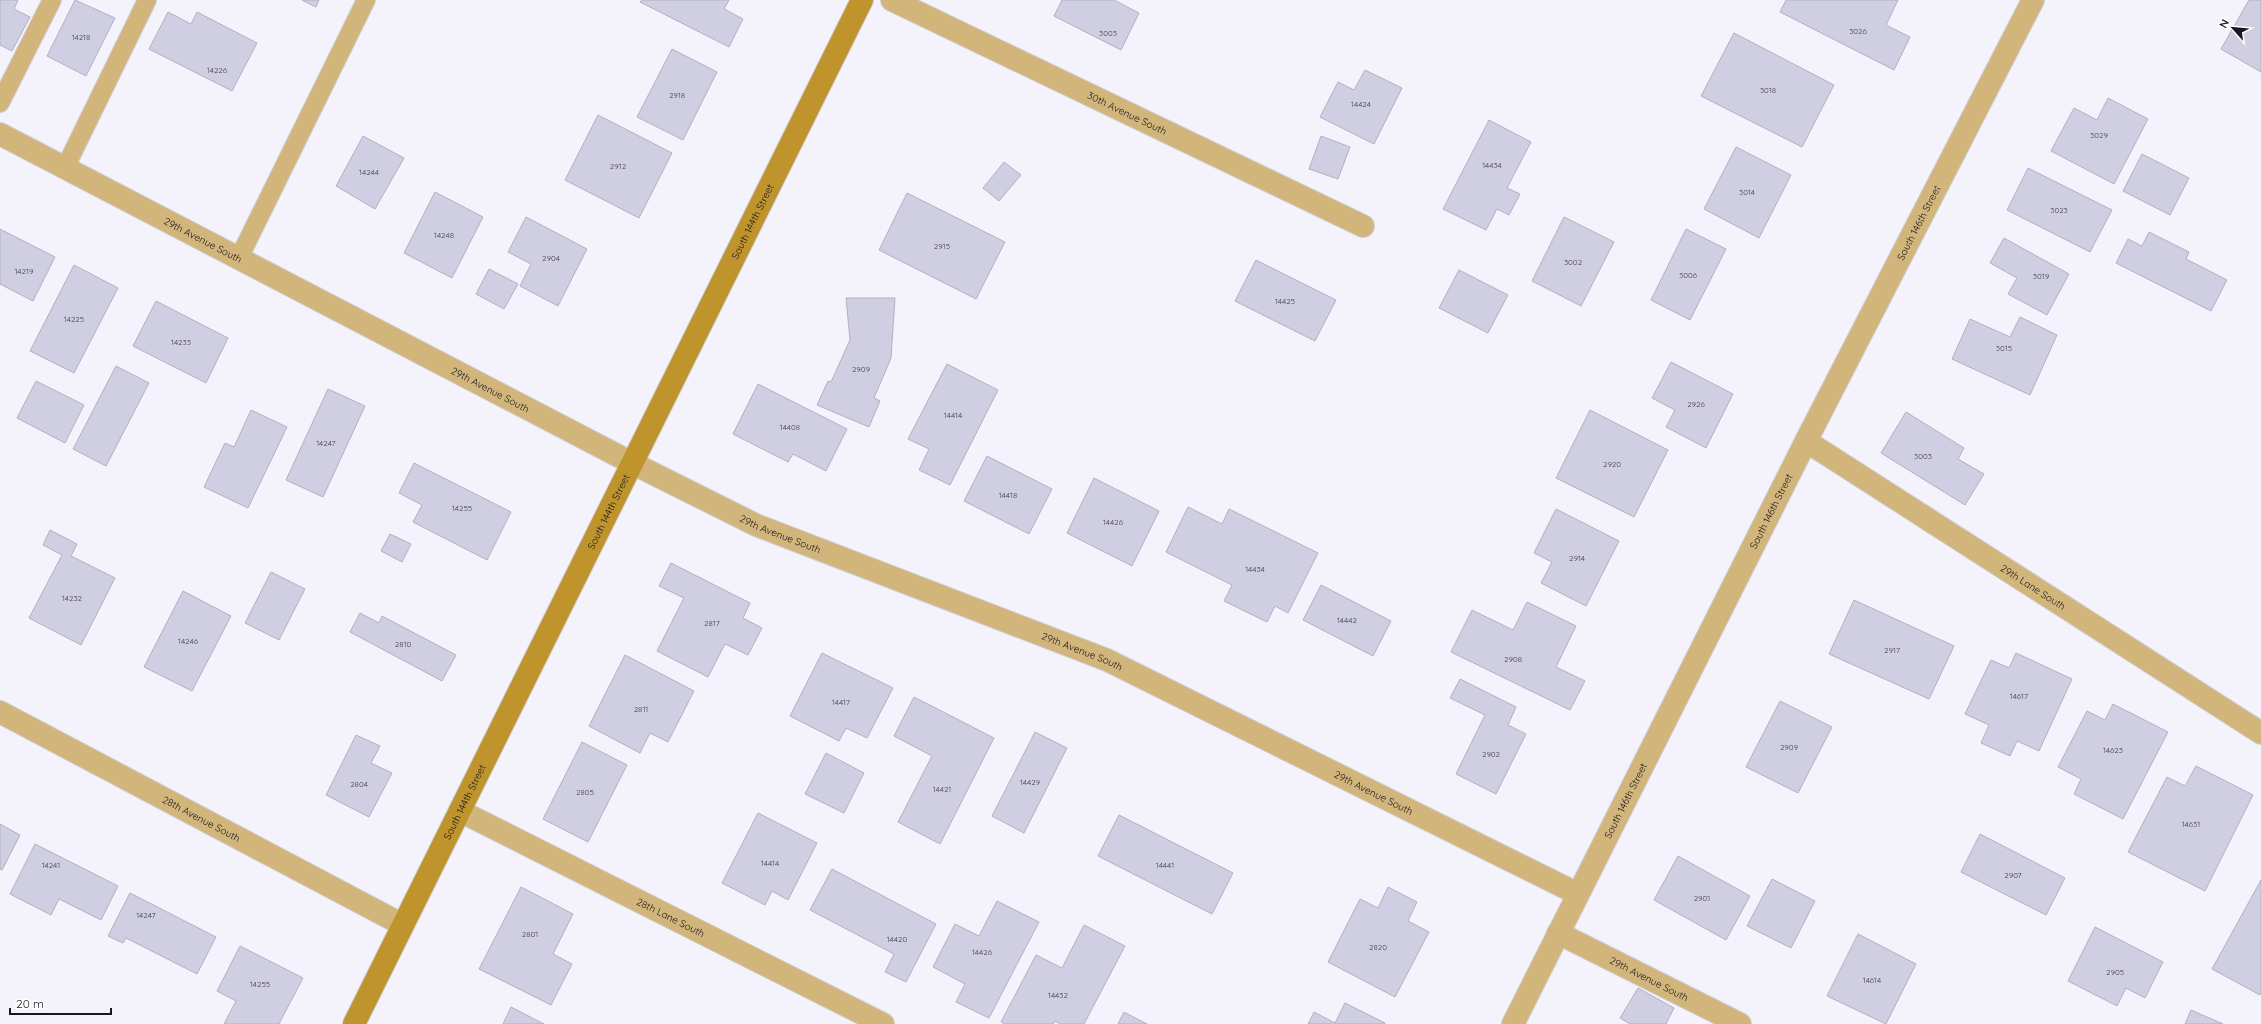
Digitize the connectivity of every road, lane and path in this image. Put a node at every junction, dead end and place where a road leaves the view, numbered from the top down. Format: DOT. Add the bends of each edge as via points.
graph roads {
  1 [pos="52,0"];
  2 [pos="148,0"];
  3 [pos="366,0"];
  4 [pos="862,0"];
  5 [pos="892,0"];
  6 [pos="2032,0"];
  7 [pos="0,103"];
  8 [pos="0,134"];
  9 [pos="65,168"];
  10 [pos="1363,226"];
  11 [pos="239,258"];
  12 [pos="1806,441"];
  13 [pos="632,463"];
  14 [pos="0,712"];
  15 [pos="2261,732"];
  16 [pos="460,811"];
  17 [pos="1578,894"];
  18 [pos="403,925"];
  19 [pos="1558,932"];
  20 [pos="354,1024"];
  21 [pos="883,1024"];
  22 [pos="1514,1024"];
  23 [pos="1740,1024"];
  1 -- 7 [label="lane"];
  2 -- 9 [label="lane"];
  3 -- 11 [label="lane"];
  4 -- 13 [label="street, South 144th Street"];
  5 -- 10 [label="street, 30th Avenue South"];
  6 -- 12 [label="street, South 146th Street"];
  8 -- 9 [label="street, 29th Avenue South"];
  9 -- 11 [label="street, 29th Avenue South"];
  11 -- 13 [label="street, 29th Avenue South"];
  12 -- 15 [label="street, 29th Lane South"];
  12 -- 17 [label="street, South 146th Street"];
  13 -- 16 [label="street, South 144th Street"];
  13 -- 17 [label="street, 29th Avenue South" via="756,525 1107,660"];
  14 -- 18 [label="street, 28th Avenue South"];
  16 -- 18 [label="street, South 144th Street"];
  16 -- 21 [label="street, 28th Lane South"];
  17 -- 19 [label="street, South 146th Street"];
  18 -- 20 [label="street, South 144th Street"];
  19 -- 22 [label="street, South 146th Street"];
  19 -- 23 [label="street, 29th Avenue South"];
}
